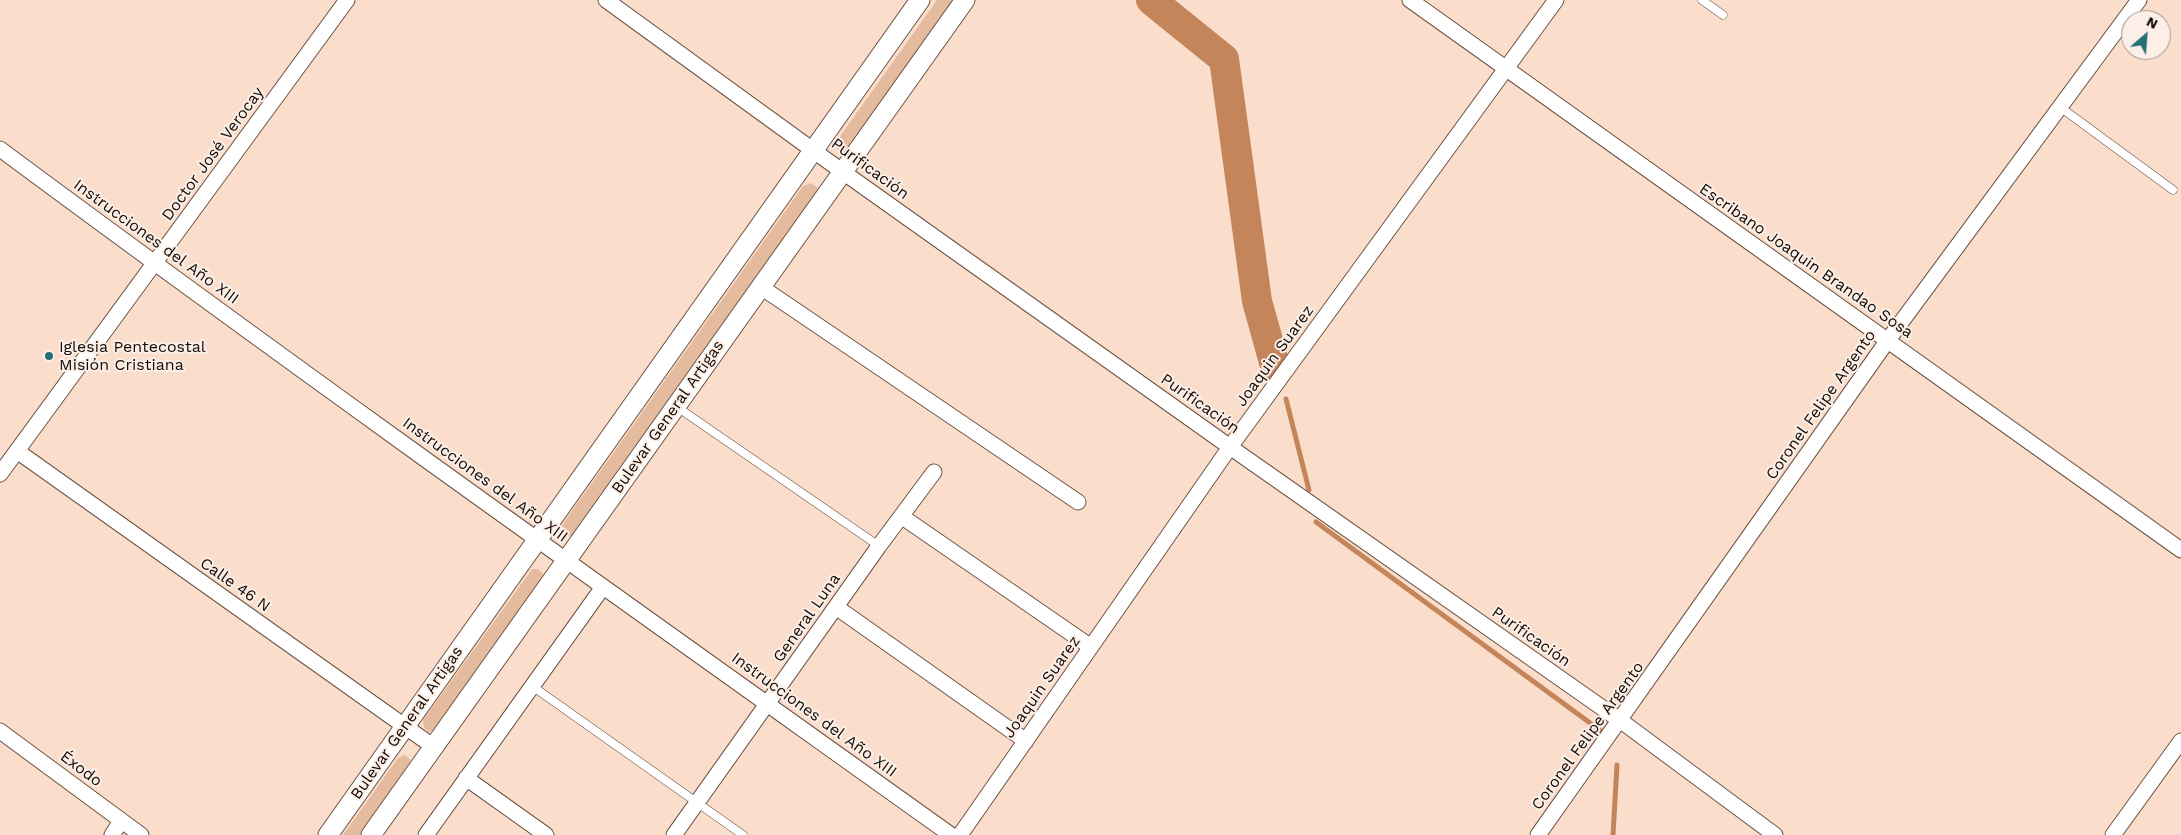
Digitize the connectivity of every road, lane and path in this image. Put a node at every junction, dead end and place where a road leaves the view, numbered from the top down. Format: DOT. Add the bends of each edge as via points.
graph roads {
  1 [pos="346,0"];
  2 [pos="606,0"];
  3 [pos="920,0"];
  4 [pos="965,0"];
  5 [pos="1410,0"];
  6 [pos="1556,0"];
  7 [pos="1702,0"];
  8 [pos="2139,0"];
  9 [pos="1723,15"];
  10 [pos="1506,70"];
  11 [pos="2060,107"];
  12 [pos="0,149"];
  13 [pos="814,150"];
  14 [pos="843,172"];
  15 [pos="2173,190"];
  16 [pos="155,264"];
  17 [pos="761,287"];
  18 [pos="1888,340"];
  19 [pos="676,406"];
  20 [pos="1230,447"];
  21 [pos="17,452"];
  22 [pos="934,472"];
  23 [pos="0,474"];
  24 [pos="1078,502"];
  25 [pos="901,516"];
  26 [pos="538,539"];
  27 [pos="880,546"];
  28 [pos="2181,550"];
  29 [pos="566,561"];
  30 [pos="603,587"];
  31 [pos="836,607"];
  32 [pos="1091,647"];
  33 [pos="532,686"];
  34 [pos="767,704"];
  35 [pos="1620,721"];
  36 [pos="405,726"];
  37 [pos="0,731"];
  38 [pos="1026,741"];
  39 [pos="2181,741"];
  40 [pos="434,747"];
  41 [pos="466,778"];
  42 [pos="697,803"];
  43 [pos="122,821"];
  44 [pos="112,835"];
  45 [pos="140,835"];
  46 [pos="328,835"];
  47 [pos="372,835"];
  48 [pos="426,835"];
  49 [pos="546,835"];
  50 [pos="674,835"];
  51 [pos="743,835"];
  52 [pos="951,835"];
  53 [pos="960,835"];
  54 [pos="1538,835"];
  55 [pos="1775,835"];
  56 [pos="2113,835"];
  1 -- 16 [label="street, Doctor José Verocay"];
  2 -- 13 [label="street, Purificación"];
  3 -- 13 [label="street, Bulevar General Artigas"];
  4 -- 14 [label="street, Bulevar General Artigas"];
  5 -- 10 [label="street, Escribano Joaquin Brandao Sosa"];
  6 -- 10 [label="street, Joaquin Suarez"];
  7 -- 9 [label="lane"];
  8 -- 11 [label="street, Coronel Felipe Argento"];
  10 -- 18 [label="street, Escribano Joaquin Brandao Sosa"];
  10 -- 20 [label="street, Joaquin Suarez"];
  11 -- 15 [label="lane"];
  11 -- 18 [label="street, Coronel Felipe Argento"];
  12 -- 16 [label="street, Instrucciones del Año XIII"];
  13 -- 14 [label="street, Purificación"];
  13 -- 26 [label="street, Bulevar General Artigas"];
  14 -- 17 [label="street, Bulevar General Artigas"];
  14 -- 20 [label="street, Purificación"];
  16 -- 21 [label="street, Doctor José Verocay"];
  16 -- 26 [label="street, Instrucciones del Año XIII"];
  17 -- 19 [label="street, Bulevar General Artigas"];
  17 -- 24 [label="street"];
  18 -- 28 [label="street, Escribano Joaquin Brandao Sosa"];
  18 -- 35 [label="street, Coronel Felipe Argento"];
  19 -- 27 [label="lane"];
  19 -- 29 [label="street, Bulevar General Artigas"];
  20 -- 32 [label="street, Joaquin Suarez"];
  20 -- 35 [label="street, Purificación"];
  21 -- 23 [label="street, Doctor José Verocay"];
  21 -- 36 [label="street, Calle 46 N"];
  22 -- 25 [label="street, General Luna"];
  25 -- 27 [label="street, General Luna"];
  25 -- 32 [label="street"];
  26 -- 29 [label="street, Instrucciones del Año XIII"];
  26 -- 36 [label="street, Bulevar General Artigas"];
  27 -- 31 [label="street, General Luna"];
  29 -- 30 [label="street, Instrucciones del Año XIII"];
  29 -- 40 [label="street, Bulevar General Artigas"];
  30 -- 33 [label="street"];
  30 -- 34 [label="street, Instrucciones del Año XIII"];
  31 -- 34 [label="street, General Luna"];
  31 -- 38 [label="street"];
  32 -- 38 [label="street, Joaquin Suarez"];
  33 -- 41 [label="street"];
  33 -- 42 [label="lane"];
  34 -- 42 [label="street, General Luna"];
  34 -- 52 [label="street, Instrucciones del Año XIII"];
  35 -- 54 [label="street, Coronel Felipe Argento"];
  35 -- 55 [label="street, Purificación"];
  36 -- 40 [label="street, Calle 46 N"];
  36 -- 46 [label="street, Bulevar General Artigas"];
  37 -- 43 [label="street, Éxodo"];
  38 -- 53 [label="street, Joaquin Suarez"];
  39 -- 56 [label="street"];
  40 -- 47 [label="street, Bulevar General Artigas"];
  41 -- 48 [label="street"];
  41 -- 49 [label="street"];
  42 -- 50 [label="street, General Luna"];
  42 -- 51 [label="lane"];
  43 -- 44 [label="street"];
  43 -- 45 [label="street, Éxodo"];
}
